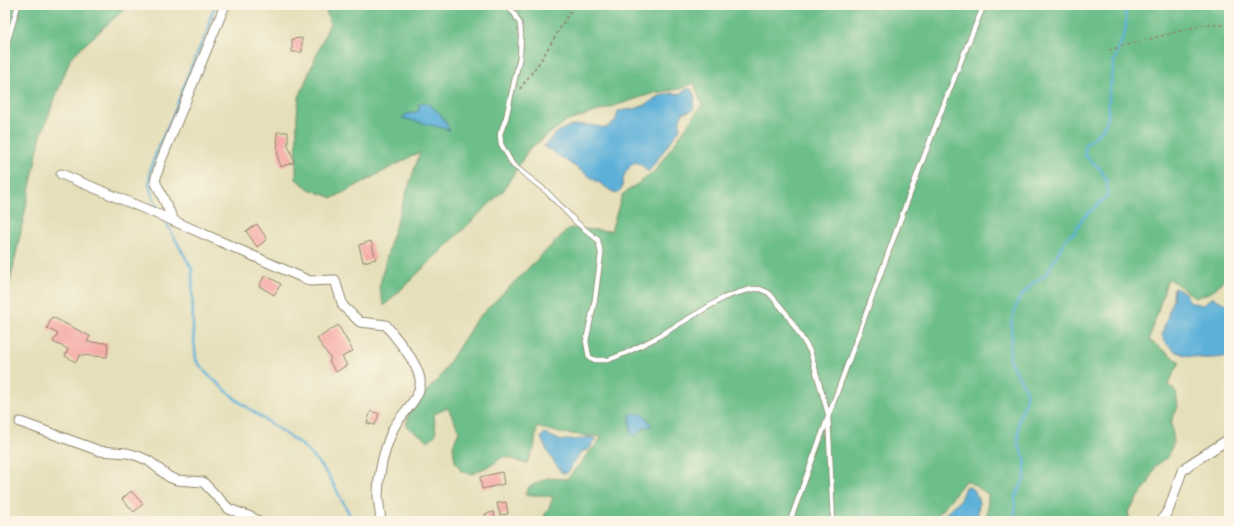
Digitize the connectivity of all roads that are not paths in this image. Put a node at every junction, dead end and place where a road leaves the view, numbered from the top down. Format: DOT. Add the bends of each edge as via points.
graph roads {
  1 [pos="18,5"];
  2 [pos="225,5"];
  3 [pos="505,5"];
  4 [pos="984,5"];
  5 [pos="5,45"];
  6 [pos="61,174"];
  7 [pos="174,221"];
  8 [pos="828,414"];
  9 [pos="20,422"];
  10 [pos="1229,439"];
  11 [pos="258,521"];
  12 [pos="381,521"];
  13 [pos="790,521"];
  14 [pos="832,521"];
  15 [pos="1161,521"];
  1 -- 5 [label="lane"];
  2 -- 7 [label="street" via="160,163 155,181"];
  3 -- 8 [label="lane" via="514,13 520,24 521,36 520,56 500,134 501,144 513,165 546,191 577,223 598,240 601,254 586,341 589,357 595,360 608,360 626,354 723,298 760,289 769,293 786,313 810,351"];
  4 -- 8 [label="lane" via="927,148"];
  6 -- 7 [label="street"];
  7 -- 12 [label="street" via="310,281 335,280 343,306 360,322 386,325 416,367 420,381 419,390 394,427 380,471 378,497"];
  8 -- 13 [label="lane"];
  8 -- 14 [label="lane"];
  9 -- 11 [label="street" via="100,451 138,456 177,480 203,482 230,509"];
  10 -- 15 [label="street" via="1182,471 1170,509"];
}
